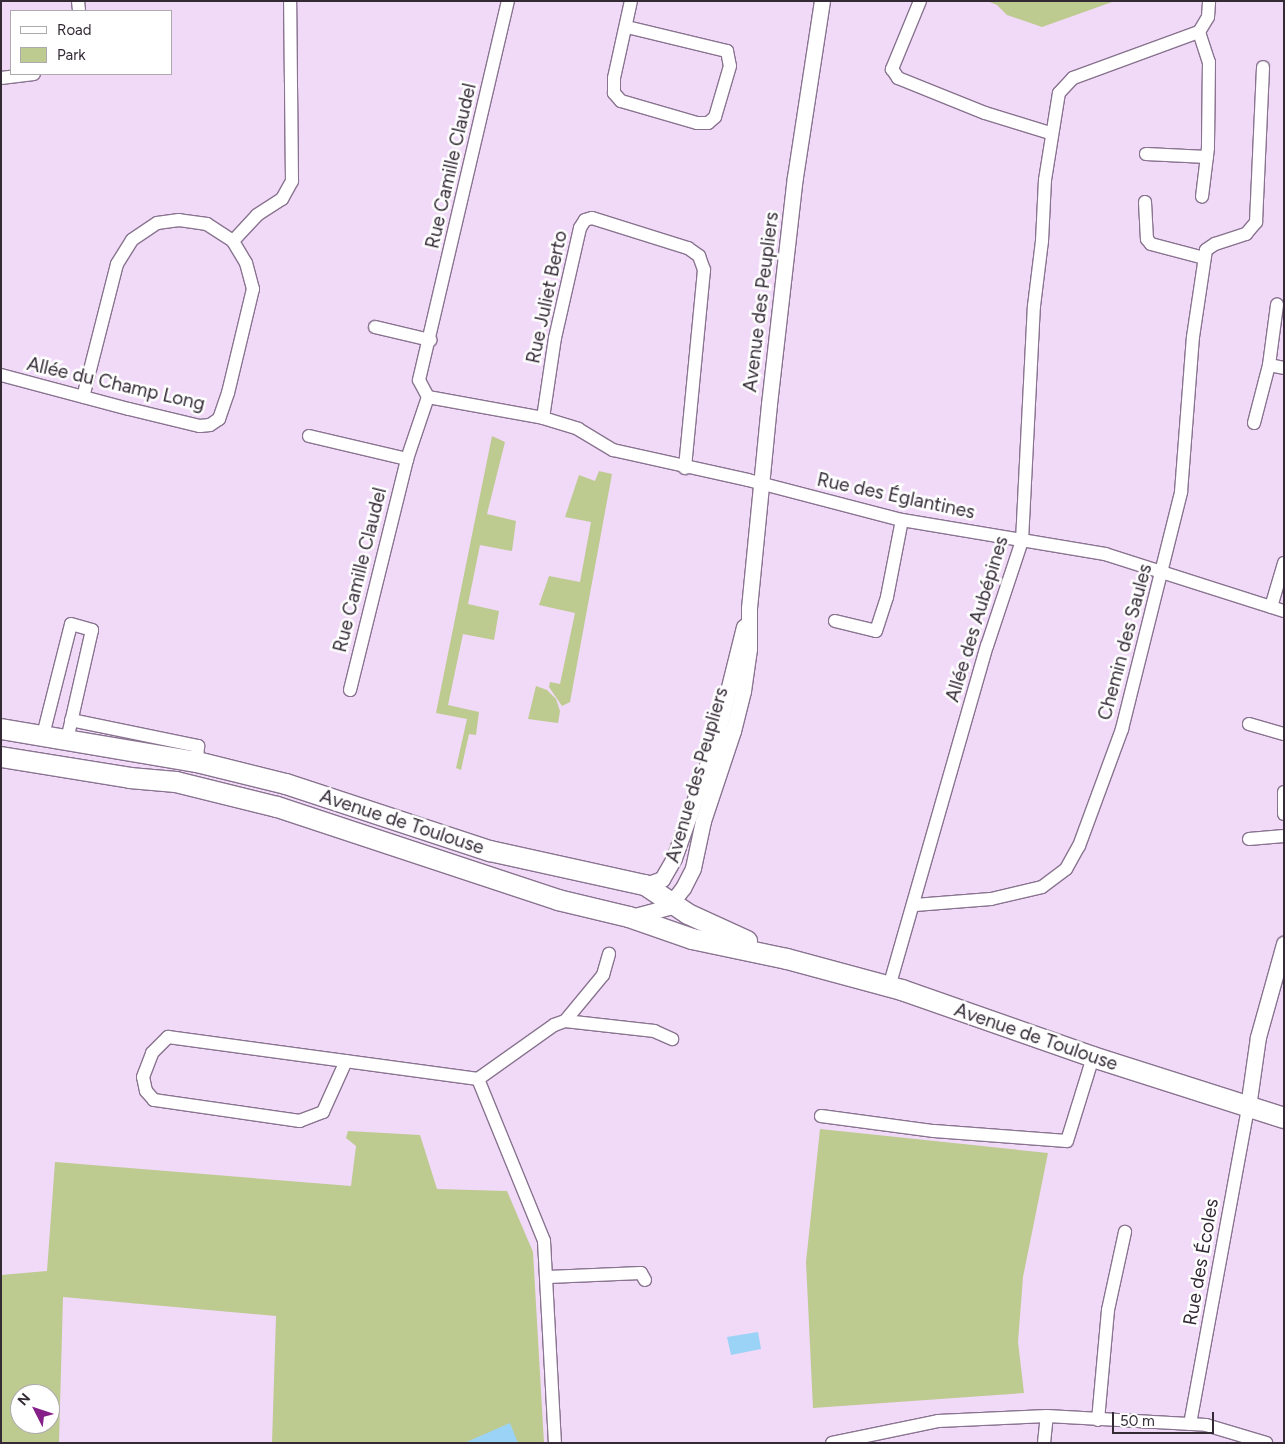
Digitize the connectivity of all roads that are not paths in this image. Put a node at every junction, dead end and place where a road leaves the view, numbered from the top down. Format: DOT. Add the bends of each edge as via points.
graph roads {
  1 [pos="290,1"];
  2 [pos="508,1"];
  3 [pos="631,1"];
  4 [pos="822,1"];
  5 [pos="920,1"];
  6 [pos="1209,1"];
  7 [pos="626,27"];
  8 [pos="1199,32"];
  9 [pos="1263,67"];
  10 [pos="26,75"];
  11 [pos="1,78"];
  12 [pos="1050,133"];
  13 [pos="1146,154"];
  14 [pos="1206,157"];
  15 [pos="1202,197"];
  16 [pos="1145,202"];
  17 [pos="233,241"];
  18 [pos="1204,258"];
  19 [pos="1277,305"];
  20 [pos="375,327"];
  21 [pos="430,340"];
  22 [pos="1269,365"];
  23 [pos="1284,368"];
  24 [pos="1,375"];
  25 [pos="83,397"];
  26 [pos="428,397"];
  27 [pos="543,418"];
  28 [pos="1254,422"];
  29 [pos="309,436"];
  30 [pos="407,459"];
  31 [pos="685,468"];
  32 [pos="761,484"];
  33 [pos="902,520"];
  34 [pos="1022,541"];
  35 [pos="1284,563"];
  36 [pos="1163,570"];
  37 [pos="749,608"];
  38 [pos="1278,609"];
  39 [pos="835,621"];
  40 [pos="350,690"];
  41 [pos="71,720"];
  42 [pos="1248,724"];
  43 [pos="1,730"];
  44 [pos="1284,734"];
  45 [pos="42,740"];
  46 [pos="66,740"];
  47 [pos="197,754"];
  48 [pos="7,758"];
  49 [pos="66,767"];
  50 [pos="1284,792"];
  51 [pos="1284,814"];
  52 [pos="1284,836"];
  53 [pos="1249,839"];
  54 [pos="659,894"];
  55 [pos="915,905"];
  56 [pos="629,917"];
  57 [pos="666,929"];
  58 [pos="1284,944"];
  59 [pos="609,954"];
  60 [pos="787,959"];
  61 [pos="889,987"];
  62 [pos="566,1021"];
  63 [pos="672,1039"];
  64 [pos="1093,1058"];
  65 [pos="346,1061"];
  66 [pos="478,1079"];
  67 [pos="1242,1105"];
  68 [pos="821,1116"];
  69 [pos="1284,1118"];
  70 [pos="1125,1232"];
  71 [pos="548,1277"];
  72 [pos="646,1280"];
  73 [pos="1047,1416"];
  74 [pos="1098,1420"];
  75 [pos="1190,1424"];
  76 [pos="556,1443"];
  77 [pos="832,1443"];
  78 [pos="1044,1443"];
  79 [pos="1266,1443"];
  1 -- 17 [label="street" via="292,181 282,199 257,215"];
  2 -- 21 [label="street, Rue Camille Claudel"];
  3 -- 7 [label="street"];
  4 -- 32 [label="street, Avenue des Peupliers" via="795,177"];
  5 -- 12 [label="street" via="892,69 898,78 985,113"];
  6 -- 8 [label="street" via="1208,17"];
  7 -- 7 [label="street" via="614,78 614,92 621,101 696,122 708,123 715,117 730,66 727,51"];
  8 -- 12 [label="street, Allée des Aubépines" via="1074,78 1059,93"];
  8 -- 14 [label="street" via="1209,62"];
  9 -- 18 [label="street" via="1256,222 1246,234 1206,250"];
  10 -- 11 [label="street"];
  12 -- 34 [label="street, Allée des Aubépines" via="1034,306"];
  13 -- 14 [label="street"];
  14 -- 15 [label="street"];
  16 -- 18 [label="street" via="1147,239 1151,244"];
  17 -- 25 [label="street" via="207,224 179,220 157,223 132,240 117,264"];
  17 -- 25 [label="street, Allée du Champ Long" via="246,262 252,289 219,419 210,425 200,426"];
  18 -- 36 [label="street, Chemin des Saules" via="1193,337 1181,492"];
  19 -- 22 [label="street"];
  20 -- 21 [label="street"];
  21 -- 26 [label="street, Rue Camille Claudel" via="419,380"];
  22 -- 23 [label="street"];
  22 -- 28 [label="street"];
  24 -- 25 [label="street, Allée du Champ Long"];
  26 -- 27 [label="street, Rue des Églantines"];
  26 -- 30 [label="street, Rue Camille Claudel"];
  27 -- 31 [label="street, Rue des Églantines" via="578,429 613,450"];
  27 -- 31 [label="street, Rue Juliet Berto" via="555,338 580,228 585,220 592,218 688,248 700,256 704,270"];
  29 -- 30 [label="street"];
  30 -- 40 [label="street, Rue Camille Claudel"];
  31 -- 32 [label="street, Rue des Églantines"];
  32 -- 33 [label="street, Rue des Églantines"];
  32 -- 37 [label="street, Avenue des Peupliers"];
  33 -- 34 [label="street, Rue des Églantines"];
  33 -- 39 [label="street" via="887,597 876,631"];
  34 -- 36 [label="street, Rue des Églantines" via="1104,554"];
  34 -- 55 [label="street, Allée des Aubépines" via="987,646"];
  35 -- 38 [label="street"];
  36 -- 38 [label="street, Rue des Églantines"];
  36 -- 55 [label="street, Chemin des Saules" via="1122,729 1093,811 1066,869 1042,887 1016,894"];
  37 -- 54 [label="street, Avenue des Peupliers" via="715,743"];
  37 -- 54 [label="street, Avenue des Peupliers" via="749,649 733,731 703,822 693,868 684,888"];
  41 -- 45 [label="street" via="92,630 71,624"];
  41 -- 46 [label="street"];
  41 -- 47 [label="street"];
  42 -- 44 [label="street"];
  43 -- 45 [label="main road, Avenue de Toulouse"];
  45 -- 46 [label="main road, Avenue de Toulouse"];
  45 -- 48 [label="main road" via="32,752"];
  45 -- 49 [label="main road" via="52,759"];
  46 -- 47 [label="main road, Avenue de Toulouse"];
  47 -- 54 [label="main road, Avenue de Toulouse" via="490,851"];
  48 -- 49 [label="main road, Avenue de Toulouse"];
  49 -- 56 [label="main road, Avenue de Toulouse" via="176,782 232,794 558,900"];
  50 -- 51 [label="street"];
  52 -- 53 [label="street"];
  54 -- 56 [label="street"];
  54 -- 57 [label="street"];
  54 -- 60 [label="main road, Avenue de Toulouse" via="718,929"];
  55 -- 61 [label="street, Allée des Aubépines"];
  56 -- 57 [label="main road, Avenue de Toulouse"];
  57 -- 60 [label="main road, Avenue de Toulouse" via="692,939"];
  58 -- 67 [label="street"];
  59 -- 62 [label="street" via="603,975"];
  60 -- 61 [label="main road, Avenue de Toulouse"];
  61 -- 64 [label="main road, Avenue de Toulouse"];
  62 -- 63 [label="street" via="654,1031"];
  62 -- 66 [label="street" via="540,1034"];
  64 -- 67 [label="main road, Avenue de Toulouse"];
  64 -- 68 [label="street" via="1067,1140 912,1128"];
  65 -- 65 [label="street" via="168,1037 152,1052 143,1077 146,1091 154,1100 300,1121 323,1112"];
  65 -- 66 [label="street"];
  66 -- 71 [label="street" via="544,1241"];
  67 -- 69 [label="main road, Avenue de Toulouse"];
  67 -- 75 [label="street, Rue des Écoles"];
  70 -- 74 [label="street" via="1108,1310"];
  71 -- 72 [label="street" via="641,1273"];
  71 -- 76 [label="street"];
  73 -- 74 [label="street"];
  73 -- 77 [label="street" via="938,1421"];
  73 -- 78 [label="street"];
  74 -- 75 [label="street"];
  75 -- 79 [label="street"];
}
